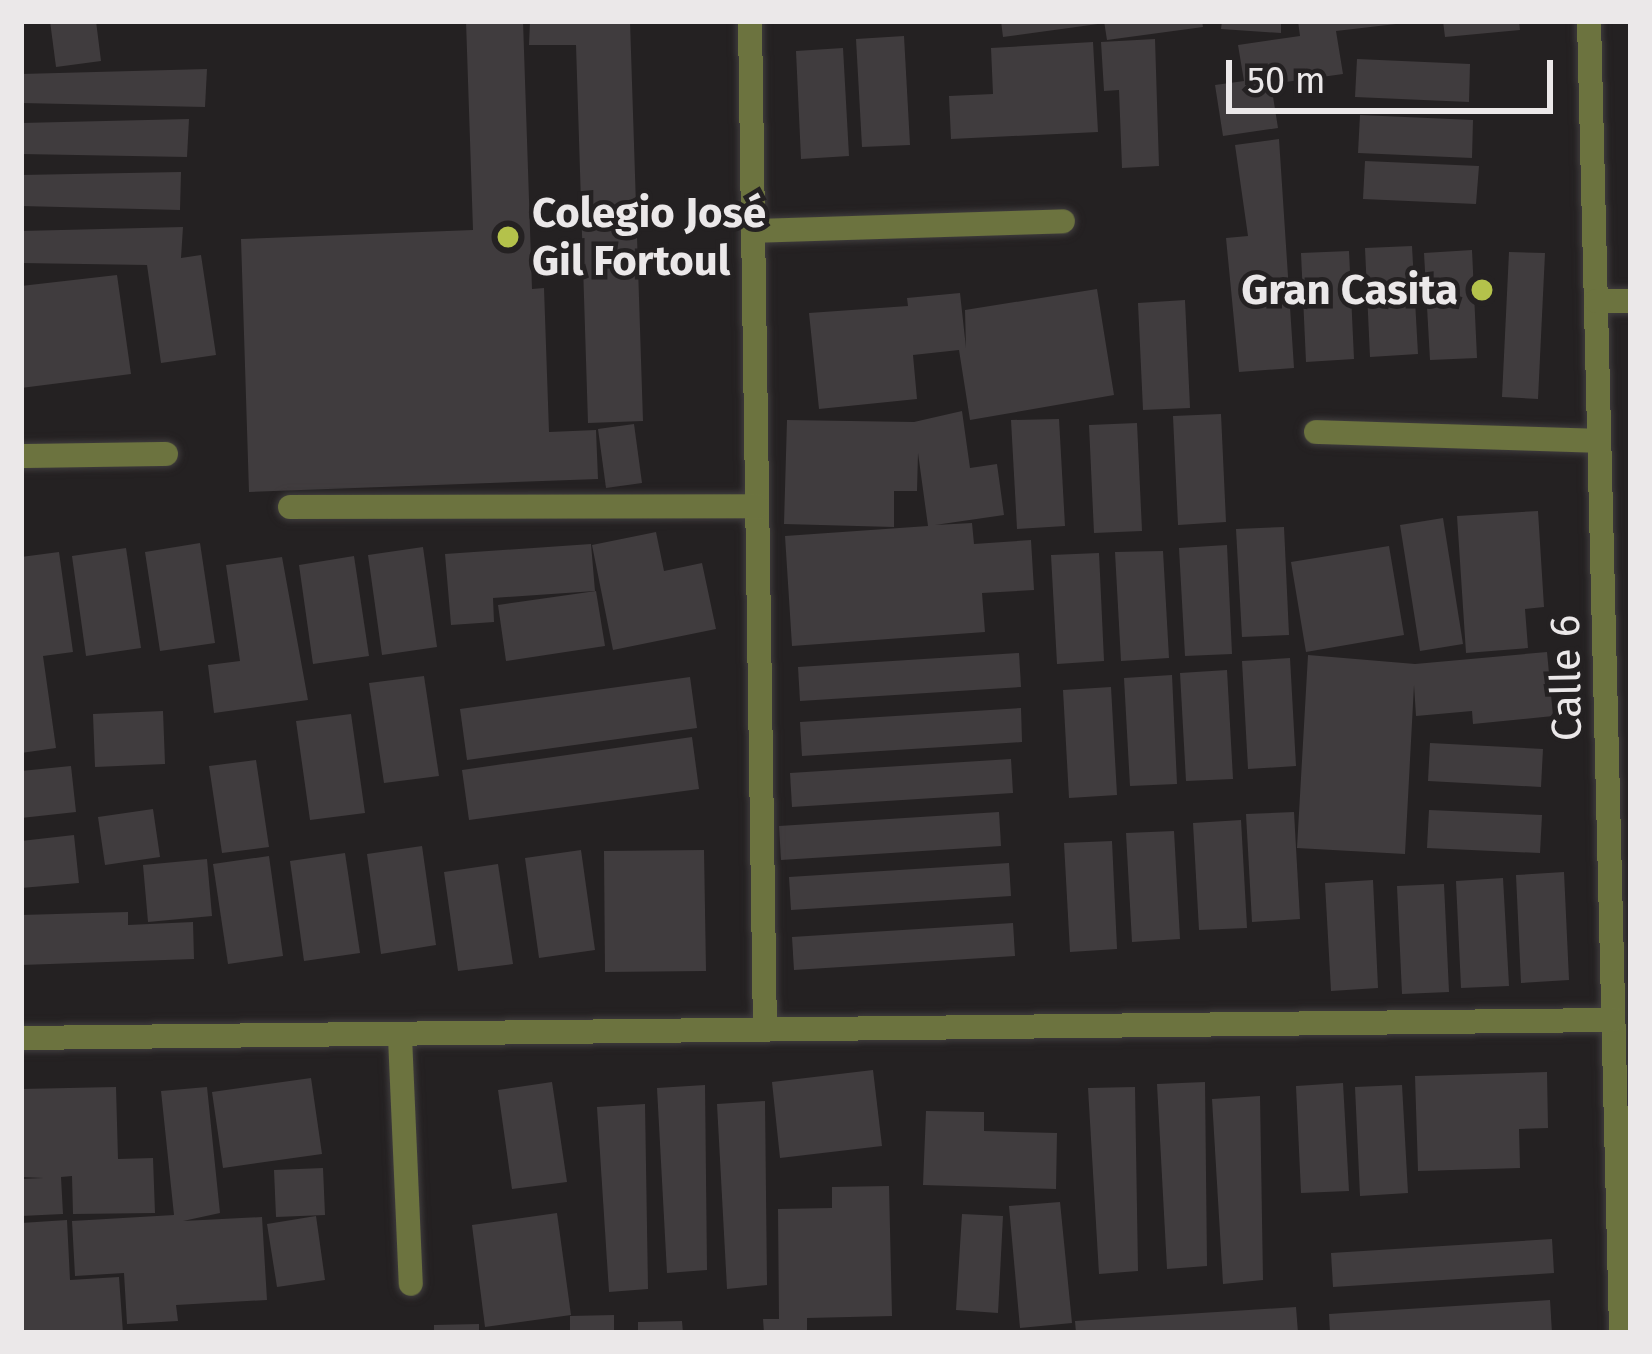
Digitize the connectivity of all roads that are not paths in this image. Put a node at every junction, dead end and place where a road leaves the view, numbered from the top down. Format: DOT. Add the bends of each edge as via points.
graph roads {
  1 [pos="750,21"];
  2 [pos="1589,21"];
  3 [pos="1063,221"];
  4 [pos="753,231"];
  5 [pos="1595,301"];
  6 [pos="1631,301"];
  7 [pos="1316,432"];
  8 [pos="1598,441"];
  9 [pos="166,454"];
  10 [pos="21,456"];
  11 [pos="758,506"];
  12 [pos="290,507"];
  13 [pos="1619,789"];
  14 [pos="1613,1020"];
  15 [pos="765,1028"];
  16 [pos="400,1037"];
  17 [pos="21,1038"];
  18 [pos="1623,1129"];
  19 [pos="411,1283"];
  20 [pos="1621,1333"];
  1 -- 4 [label="street"];
  2 -- 5 [label="street, Calle 6"];
  3 -- 4 [label="street"];
  4 -- 11 [label="street"];
  5 -- 6 [label="street"];
  5 -- 8 [label="street, Calle 6"];
  7 -- 8 [label="street"];
  8 -- 13 [label="street, Calle 6"];
  9 -- 10 [label="street"];
  11 -- 12 [label="street"];
  11 -- 15 [label="street"];
  13 -- 14 [label="street, Calle 6"];
  14 -- 15 [label="street"];
  14 -- 18 [label="street, Calle 6"];
  15 -- 16 [label="street"];
  16 -- 17 [label="street"];
  16 -- 19 [label="street"];
  18 -- 20 [label="street, Calle 6"];
}
